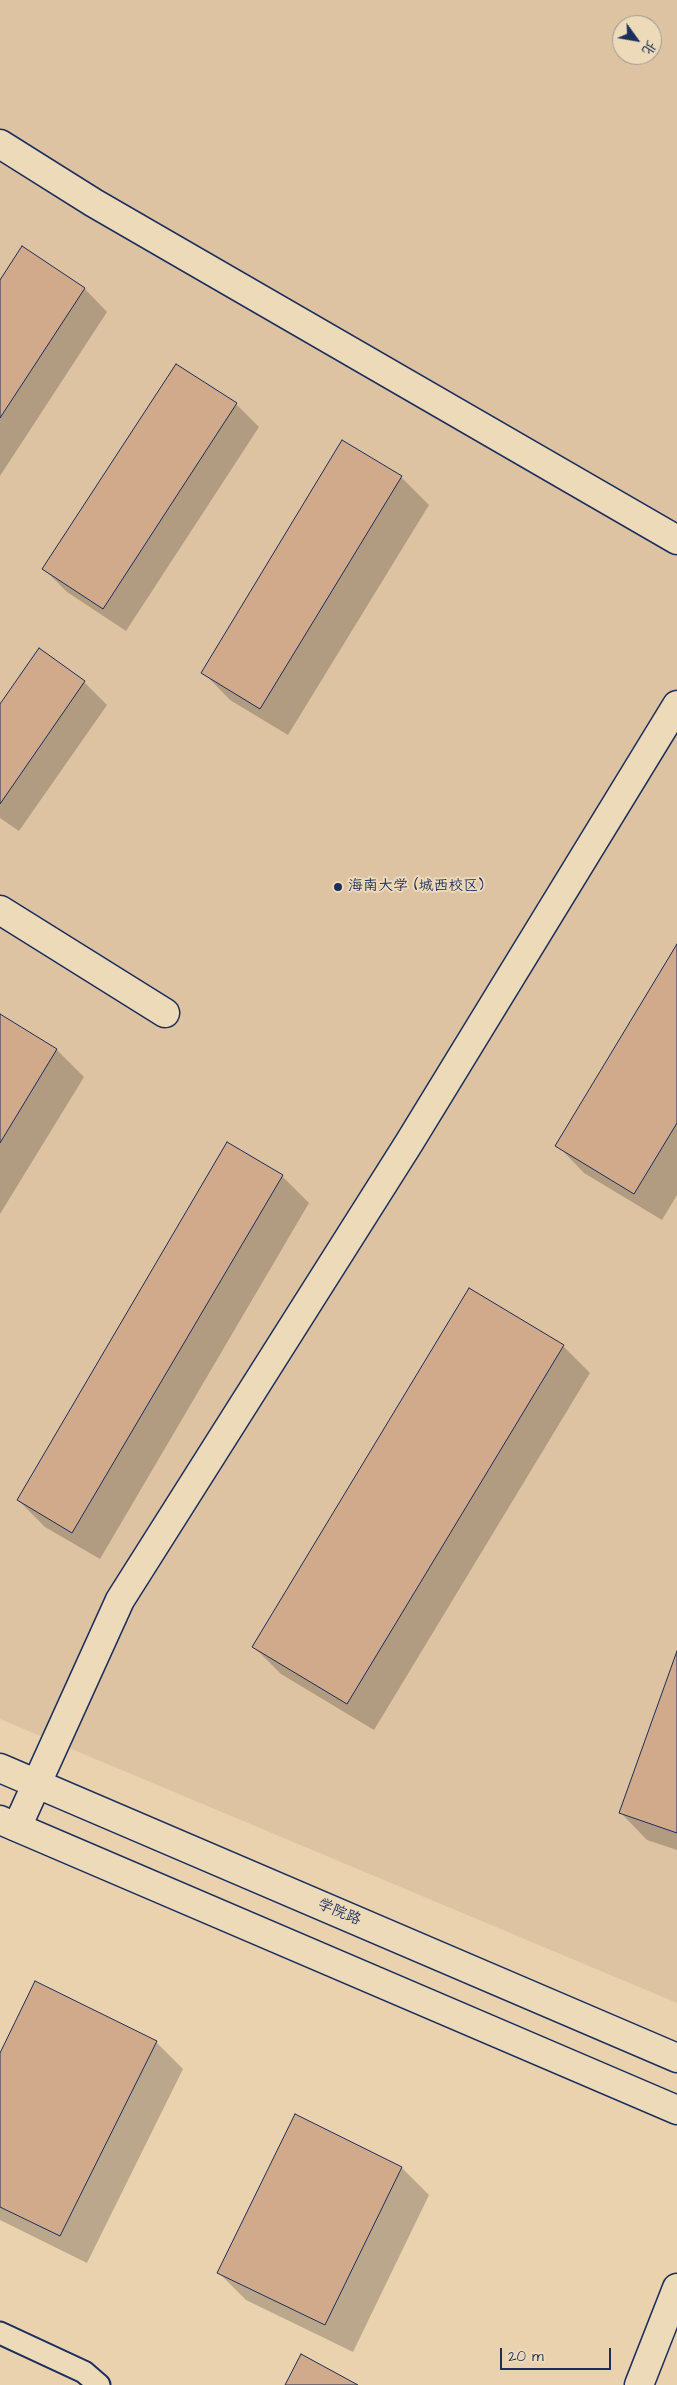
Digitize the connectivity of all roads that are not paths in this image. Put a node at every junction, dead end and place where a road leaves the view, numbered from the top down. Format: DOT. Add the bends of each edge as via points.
graph roads {
  1 [pos="0,144"];
  2 [pos="677,540"];
  3 [pos="677,705"];
  4 [pos="0,910"];
  5 [pos="165,1013"];
  6 [pos="0,1768"];
  7 [pos="37,1784"];
  8 [pos="8,1824"];
  9 [pos="677,2058"];
  10 [pos="677,2110"];
  11 [pos="677,2288"];
  12 [pos="0,2333"];
  13 [pos="98,2385"];
  14 [pos="639,2385"];
  1 -- 2 [label="street" via="111,213"];
  3 -- 7 [label="street" via="409,1143 120,1600"];
  4 -- 5 [label="street"];
  6 -- 7 [label="street, 学院路"];
  7 -- 8 [label="street"];
  7 -- 9 [label="street, 学院路"];
  8 -- 10 [label="street"];
  11 -- 14 [label="street"];
  12 -- 13 [label="lane" via="84,2372"];
}
